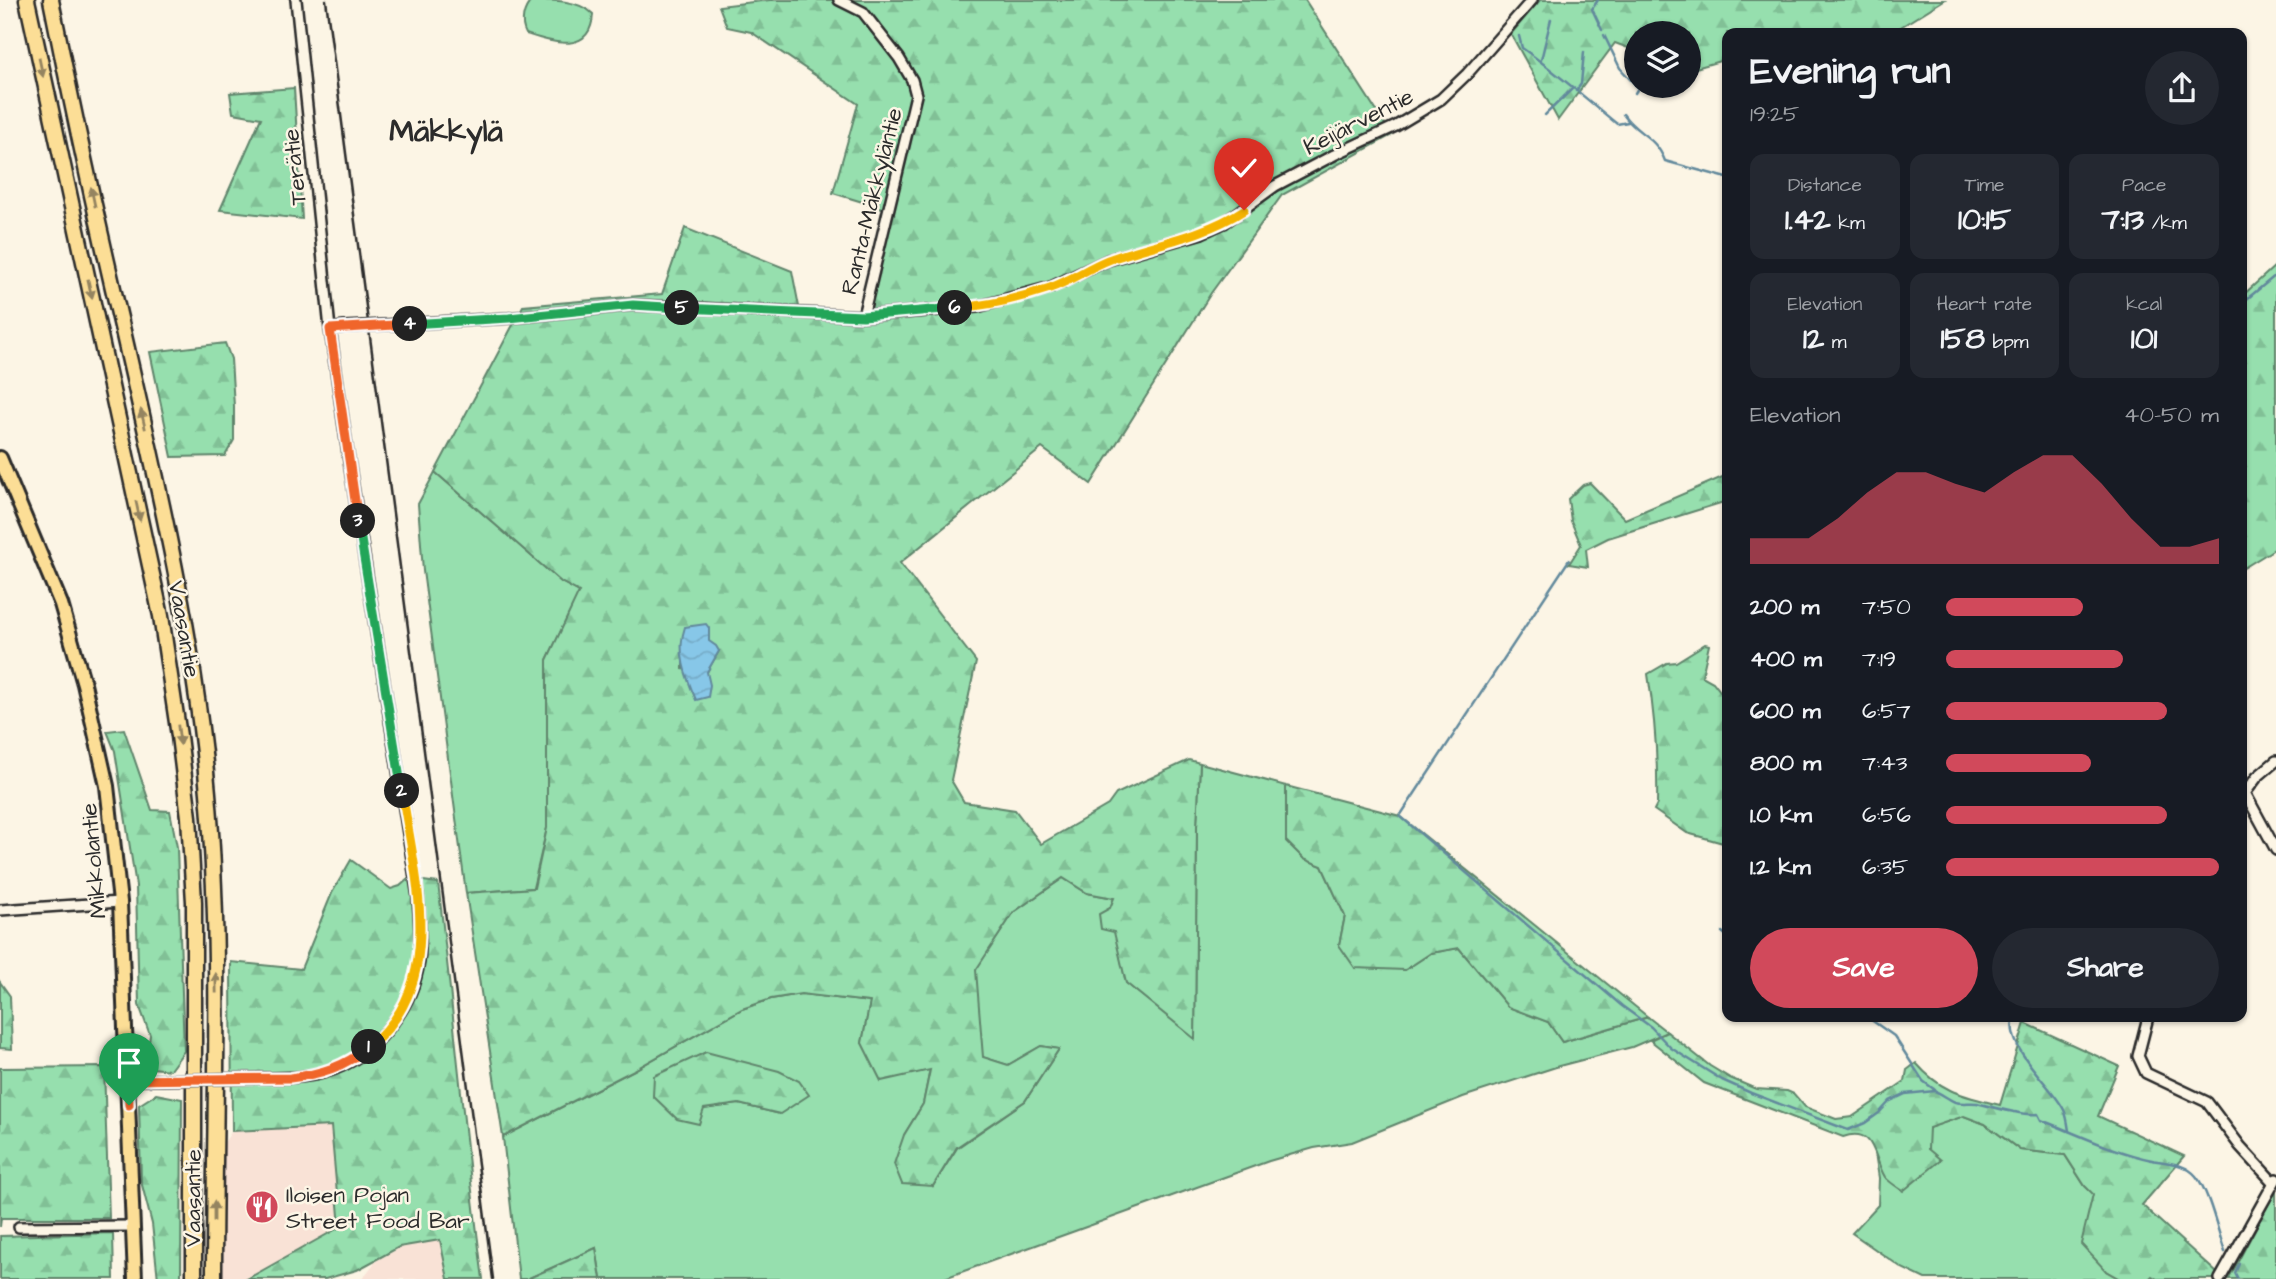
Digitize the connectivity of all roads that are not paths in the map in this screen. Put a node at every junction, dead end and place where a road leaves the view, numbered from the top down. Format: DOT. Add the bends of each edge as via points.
graph roads {
  1 [pos="27,0"];
  2 [pos="51,0"];
  3 [pos="296,0"];
  4 [pos="839,0"];
  5 [pos="1532,0"];
  6 [pos="863,316"];
  7 [pos="330,329"];
  8 [pos="1,463"];
  9 [pos="2276,761"];
  10 [pos="2247,787"];
  11 [pos="2247,798"];
  12 [pos="2276,850"];
  13 [pos="120,902"];
  14 [pos="0,909"];
  15 [pos="2147,1022"];
  16 [pos="128,1080"];
  17 [pos="2275,1180"];
  18 [pos="133,1226"];
  19 [pos="19,1227"];
  20 [pos="135,1279"];
  21 [pos="194,1279"];
  22 [pos="214,1279"];
  23 [pos="2220,1279"];
  1 -- 21 [label="highway, Vaasantie, one-way" via="161,616 179,736 194,902"];
  22 -- 2 [label="highway, Vaasantie, one-way" via="217,987 200,721 175,565"];
  3 -- 7 [label="street, Terätie"];
  4 -- 6 [label="street, Ranta-Mäkkyläntie" via="863,12 899,58 916,95"];
  5 -- 6 [label="street, Keijärventie" via="1441,100 1275,186 1224,223 1108,260 1051,288 989,304"];
  6 -- 7 [label="street, Keijärventie, bridge" via="633,305"];
  7 -- 16 [label="street, bridge" via="418,897 419,963 401,1013 381,1037 327,1072 290,1078"];
  8 -- 13 [label="main road, Mikkolantie" via="61,604 84,684 107,786"];
  9 -- 10 [label="street"];
  11 -- 12 [label="street"];
  13 -- 14 [label="street"];
  13 -- 16 [label="main road, Mikkolantie"];
  15 -- 17 [label="street" via="2138,1056 2146,1073 2207,1102 2240,1146"];
  16 -- 18 [label="main road, Mikkolantie"];
  17 -- 23 [label="street"];
  18 -- 19 [label="street"];
  18 -- 20 [label="main road, Mikkolantie"];
}
